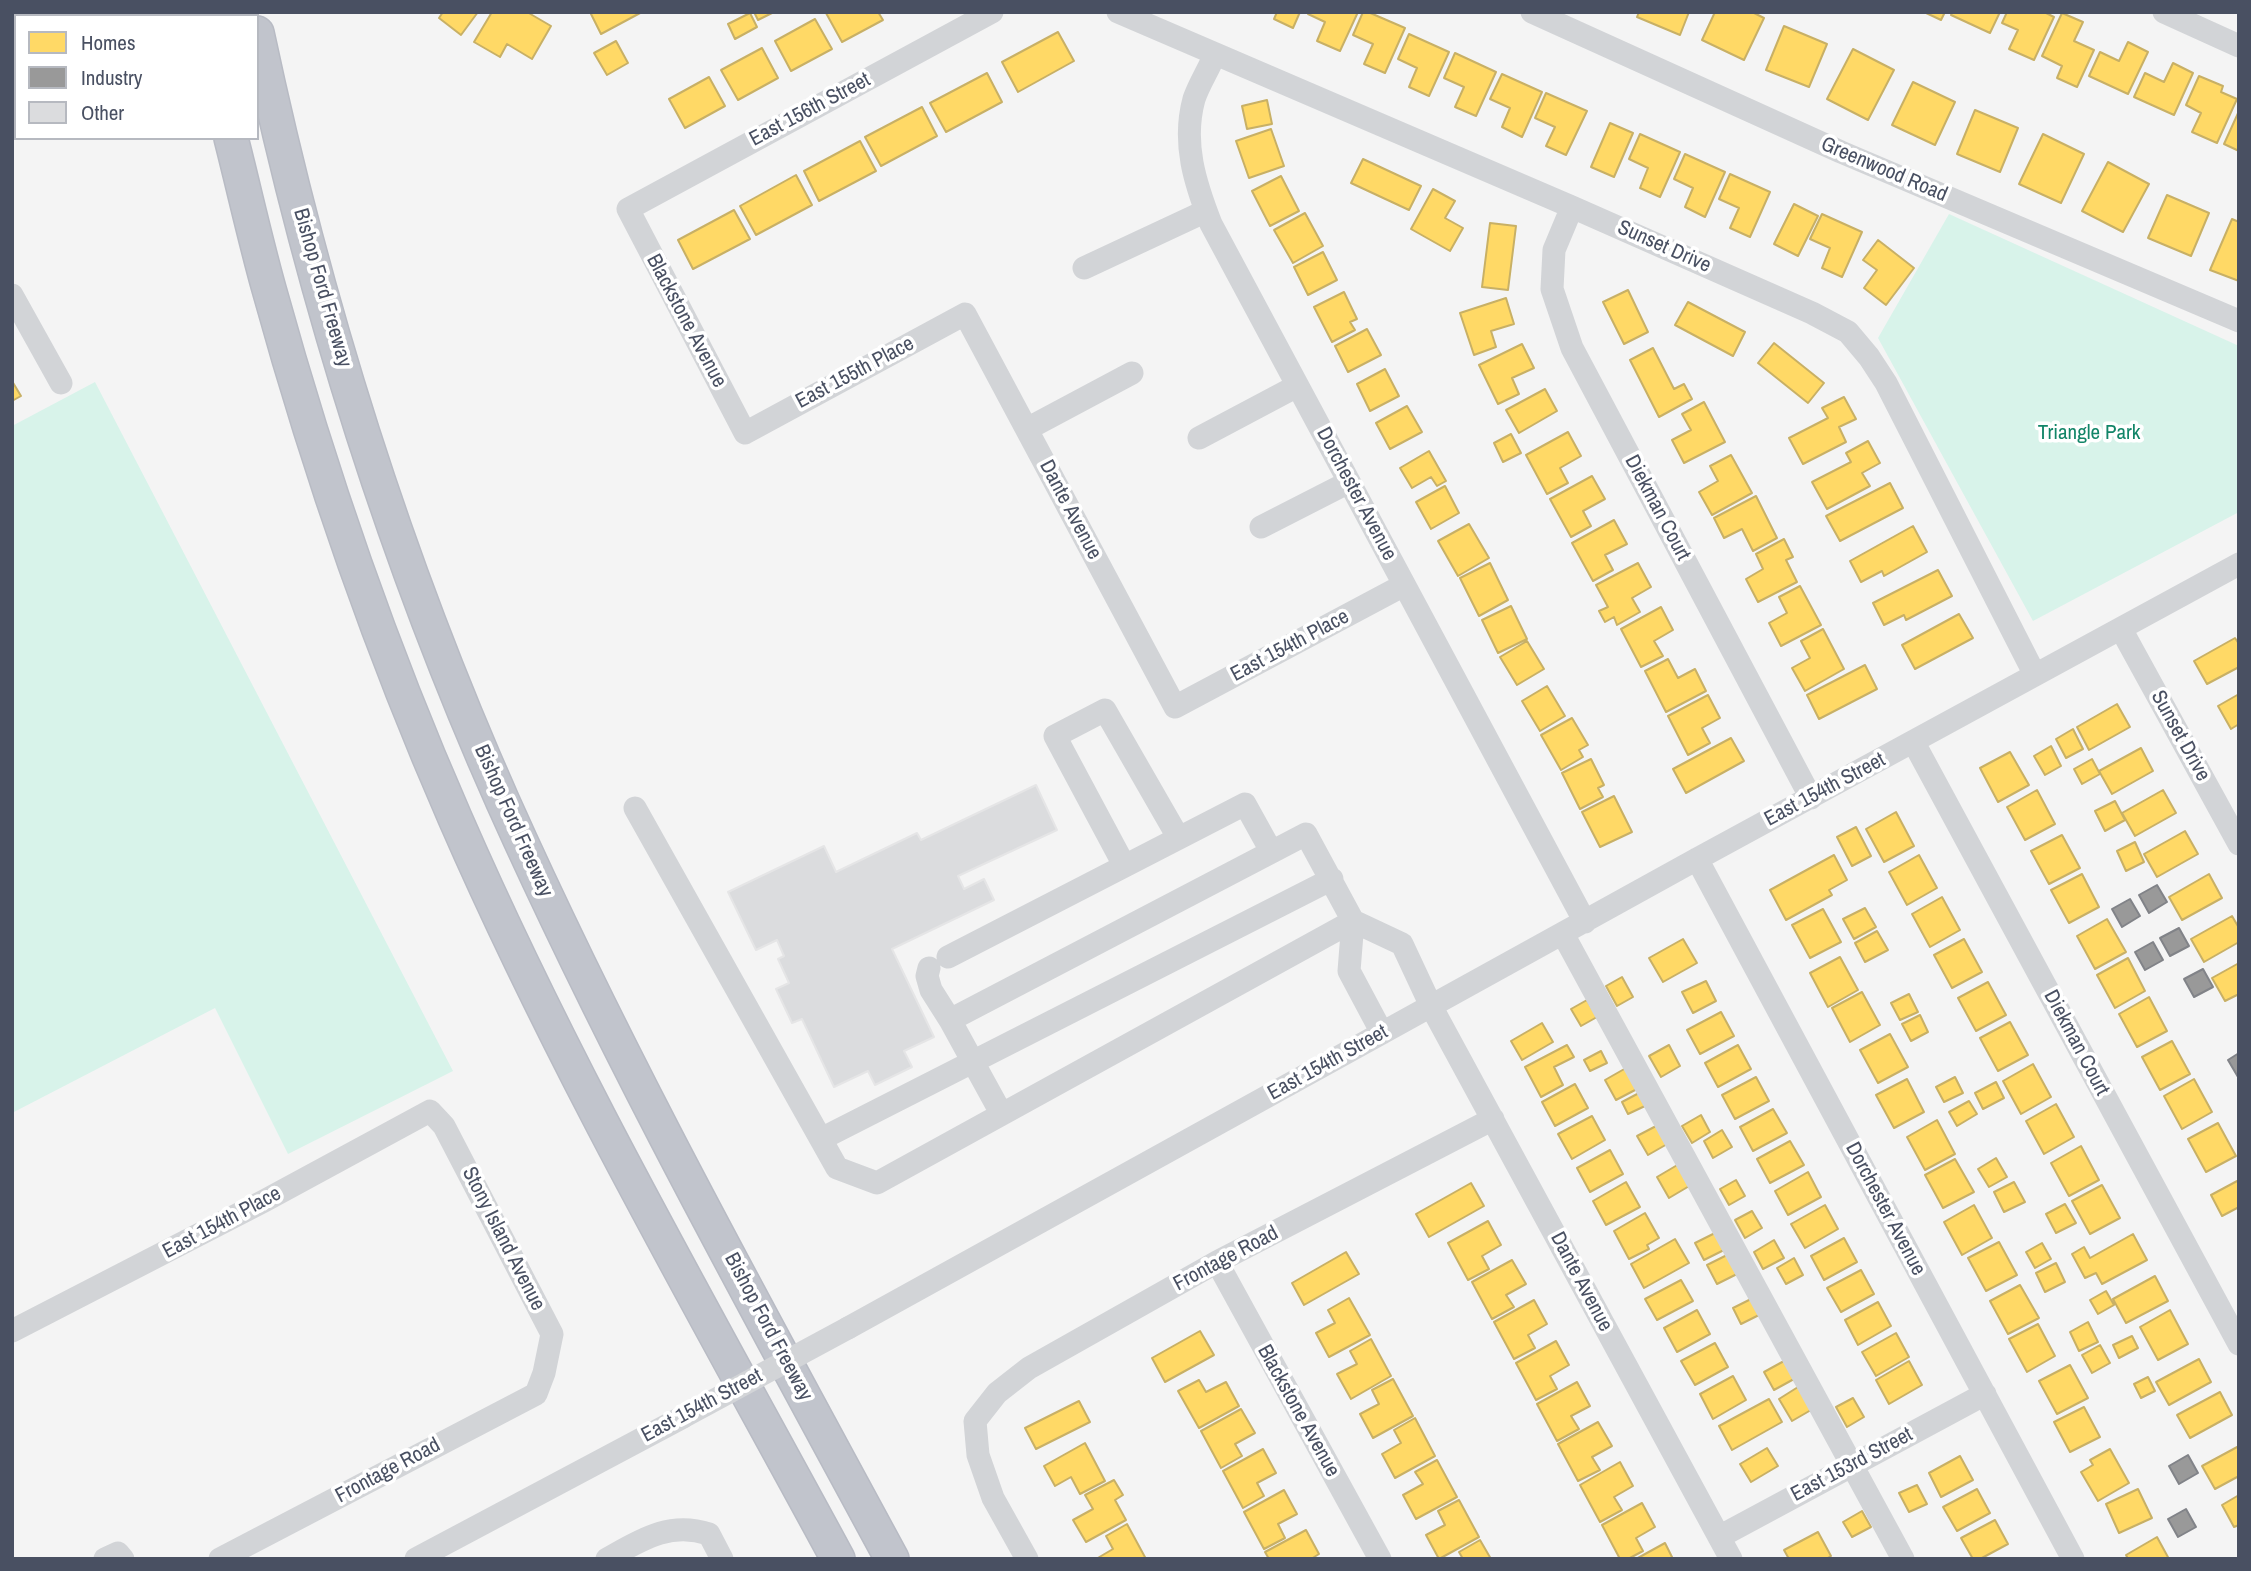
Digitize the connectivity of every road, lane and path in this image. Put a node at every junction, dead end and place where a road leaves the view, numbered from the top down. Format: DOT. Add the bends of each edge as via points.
graph roads {
  1 [pos="992,12"];
  2 [pos="1118,12"];
  3 [pos="1532,12"];
  4 [pos="2164,12"];
  5 [pos="259,42"];
  6 [pos="2239,46"];
  7 [pos="1215,54"];
  8 [pos="232,140"];
  9 [pos="1572,206"];
  10 [pos="628,209"];
  11 [pos="1206,211"];
  12 [pos="1084,268"];
  13 [pos="12,295"];
  14 [pos="965,314"];
  15 [pos="2239,321"];
  16 [pos="1132,373"];
  17 [pos="61,383"];
  18 [pos="1297,386"];
  19 [pos="1027,429"];
  20 [pos="745,433"];
  21 [pos="1199,438"];
  22 [pos="1349,482"];
  23 [pos="1261,527"];
  24 [pos="2239,564"];
  25 [pos="1404,585"];
  26 [pos="2122,629"];
  27 [pos="2035,676"];
  28 [pos="1175,707"];
  29 [pos="1914,743"];
  30 [pos="1811,798"];
  31 [pos="635,808"];
  32 [pos="1178,837"];
  33 [pos="2239,844"];
  34 [pos="1271,851"];
  35 [pos="1697,859"];
  36 [pos="1124,865"];
  37 [pos="1332,879"];
  38 [pos="1353,921"];
  39 [pos="1585,922"];
  40 [pos="1563,934"];
  41 [pos="1431,1006"];
  42 [pos="950,1020"];
  43 [pos="1382,1033"];
  44 [pos="974,1061"];
  45 [pos="430,1111"];
  46 [pos="1001,1113"];
  47 [pos="1493,1119"];
  48 [pos="821,1139"];
  49 [pos="1217,1262"];
  50 [pos="12,1331"];
  51 [pos="2239,1344"];
  52 [pos="544,1373"];
  53 [pos="1985,1394"];
  54 [pos="1852,1465"];
  55 [pos="1719,1537"];
  56 [pos="105,1559"];
  57 [pos="123,1559"];
  58 [pos="220,1559"];
  59 [pos="416,1559"];
  60 [pos="607,1559"];
  61 [pos="722,1559"];
  62 [pos="838,1559"];
  63 [pos="892,1559"];
  64 [pos="1027,1559"];
  65 [pos="1380,1559"];
  66 [pos="1731,1559"];
  67 [pos="1903,1559"];
  68 [pos="2073,1559"];
  1 -- 10 [label="street, East 156th Street"];
  2 -- 7 [label="street, Sunset Drive"];
  3 -- 15 [label="street, Greenwood Road" via="1841,152"];
  4 -- 6 [label="street"];
  5 -- 63 [label="highway, Bishop Ford Freeway" via="302,220 360,423 408,563 501,799 624,1058"];
  7 -- 9 [label="street, Sunset Drive"];
  7 -- 11 [label="street, Dorchester Avenue" via="1194,99 1189,156"];
  8 -- 62 [label="highway" via="316,448 359,577 455,818 578,1078"];
  9 -- 27 [label="street, Sunset Drive" via="1848,332 1886,383"];
  9 -- 30 [label="street, Diekman Court" via="1554,250 1552,289 1573,348"];
  10 -- 20 [label="street, Blackstone Avenue"];
  11 -- 12 [label="street"];
  11 -- 18 [label="street, Dorchester Avenue"];
  13 -- 17 [label="street"];
  14 -- 19 [label="street, Dante Avenue"];
  14 -- 20 [label="street, East 155th Place"];
  16 -- 19 [label="street"];
  18 -- 21 [label="street"];
  18 -- 22 [label="street, Dorchester Avenue"];
  19 -- 28 [label="street, Dante Avenue"];
  22 -- 23 [label="street"];
  22 -- 25 [label="street, Dorchester Avenue"];
  24 -- 26 [label="street, East 154th Street"];
  25 -- 28 [label="street, East 154th Place"];
  25 -- 39 [label="street, Dorchester Avenue"];
  26 -- 27 [label="street, East 154th Street"];
  26 -- 33 [label="street, Sunset Drive"];
  27 -- 29 [label="street, East 154th Street"];
  29 -- 30 [label="street, East 154th Street"];
  29 -- 51 [label="street, Diekman Court"];
  30 -- 35 [label="street, East 154th Street"];
  31 -- 48 [label="street"];
  32 -- 34 [label="street" via="1245,804"];
  32 -- 36 [label="street"];
  32 -- 36 [label="street" via="1105,710 1055,736"];
  34 -- 37 [label="street" via="1306,834"];
  34 -- 42 [label="street"];
  35 -- 39 [label="street, East 154th Street"];
  35 -- 53 [label="street, Dorchester Avenue"];
  36 -- 42 [label="street" via="939,962 926,976"];
  37 -- 38 [label="street"];
  37 -- 44 [label="street"];
  38 -- 41 [label="street, Dante Avenue" via="1402,944"];
  38 -- 43 [label="street" via="1349,971"];
  38 -- 46 [label="street"];
  39 -- 40 [label="street, East 154th Street"];
  40 -- 41 [label="street, East 154th Street"];
  40 -- 54 [label="street"];
  41 -- 43 [label="street, East 154th Street"];
  41 -- 47 [label="street, Dante Avenue"];
  42 -- 44 [label="street"];
  43 -- 59 [label="street, East 154th Street, bridge" via="848,1328"];
  44 -- 46 [label="street"];
  44 -- 48 [label="street"];
  45 -- 50 [label="street, East 154th Place"];
  45 -- 52 [label="street, Stony Island Avenue" via="444,1126 552,1334"];
  46 -- 48 [label="street" via="877,1183 837,1168"];
  47 -- 49 [label="street, Frontage Road"];
  47 -- 55 [label="street, Dante Avenue"];
  49 -- 64 [label="street, Frontage Road" via="1029,1368 997,1393 975,1421 978,1455 993,1498"];
  49 -- 65 [label="street, Blackstone Avenue"];
  52 -- 58 [label="street, Frontage Road" via="536,1394"];
  53 -- 54 [label="street, East 153rd Street"];
  53 -- 68 [label="street, Dorchester Avenue"];
  54 -- 55 [label="street, East 153rd Street"];
  54 -- 67 [label="street"];
  55 -- 66 [label="street, Dante Avenue"];
  56 -- 57 [label="street" via="118,1553"];
  60 -- 61 [label="street" via="652,1535 690,1528 709,1534"];
}
